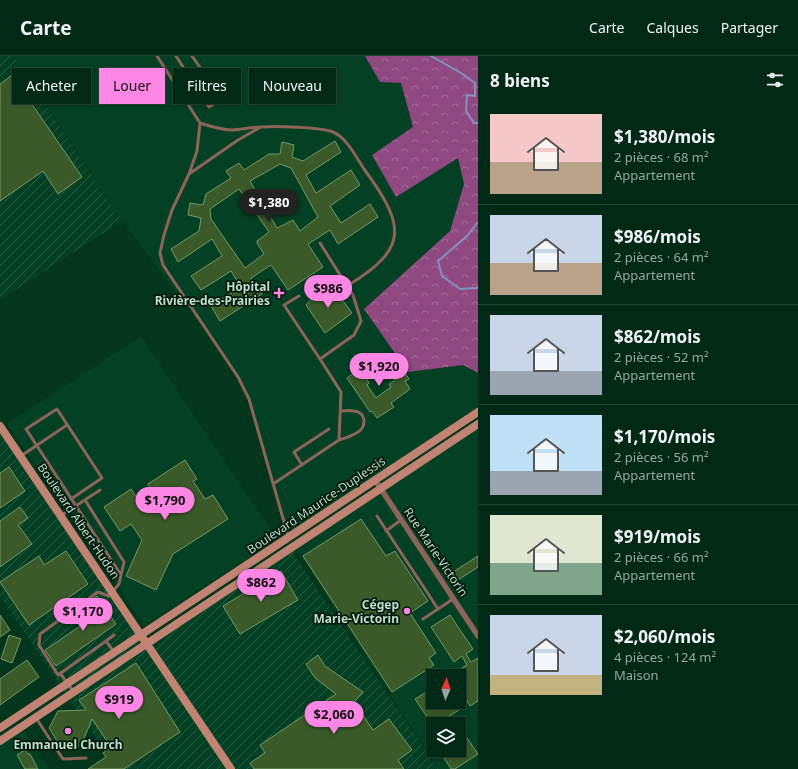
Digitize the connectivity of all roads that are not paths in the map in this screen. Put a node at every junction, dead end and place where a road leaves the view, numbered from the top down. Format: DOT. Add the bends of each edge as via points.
graph roads {
  1 [pos="157,56"];
  2 [pos="176,56"];
  3 [pos="192,56"];
  4 [pos="200,123"];
  5 [pos="261,127"];
  6 [pos="189,174"];
  7 [pos="320,243"];
  8 [pos="347,286"];
  9 [pos="299,296"];
  10 [pos="320,359"];
  11 [pos="340,411"];
  12 [pos="478,412"];
  13 [pos="478,424"];
  14 [pos="67,425"];
  15 [pos="0,426"];
  16 [pos="329,429"];
  17 [pos="340,440"];
  18 [pos="36,445"];
  19 [pos="21,456"];
  20 [pos="302,465"];
  21 [pos="375,480"];
  22 [pos="273,484"];
  23 [pos="380,488"];
  24 [pos="100,490"];
  25 [pos="71,499"];
  26 [pos="84,500"];
  27 [pos="76,506"];
  28 [pos="61,516"];
  29 [pos="377,516"];
  30 [pos="401,520"];
  31 [pos="386,531"];
  32 [pos="292,535"];
  33 [pos="300,541"];
  34 [pos="273,548"];
  35 [pos="278,556"];
  36 [pos="254,560"];
  37 [pos="259,568"];
  38 [pos="121,575"];
  39 [pos="113,592"];
  40 [pos="453,599"];
  41 [pos="438,609"];
  42 [pos="423,619"];
  43 [pos="114,635"];
  44 [pos="141,635"];
  45 [pos="478,636"];
  46 [pos="106,641"];
  47 [pos="146,643"];
  48 [pos="115,652"];
  49 [pos="60,673"];
  50 [pos="68,683"];
  51 [pos="74,692"];
  52 [pos="36,717"];
  53 [pos="0,728"];
  54 [pos="0,741"];
  55 [pos="86,758"];
  56 [pos="231,769"];
  1 -- 4 [label="lane"];
  2 -- 3 [label="lane" via="209,107 222,99"];
  4 -- 5 [label="lane" via="230,130"];
  4 -- 6 [label="lane" via="197,151"];
  5 -- 6 [label="lane"];
  5 -- 8 [label="lane" via="321,129 334,132 344,140 390,210 395,226 394,242 382,262"];
  6 -- 22 [label="lane" via="172,210 164,235 160,253 163,265 238,377 249,399"];
  7 -- 8 [label="lane"];
  8 -- 10 [label="lane" via="353,295 361,321 354,335"];
  9 -- 10 [label="lane" via="284,305"];
  10 -- 11 [label="lane" via="341,392"];
  11 -- 17 [label="lane"];
  11 -- 17 [label="lane" via="360,413 364,417 364,422 359,432"];
  12 -- 21 [label="street, Boulevard Maurice-Duplessis"];
  13 -- 23 [label="street, Boulevard Maurice-Duplessis"];
  14 -- 18 [label="lane"];
  14 -- 18 [label="lane" via="57,409 26,429"];
  14 -- 25 [label="lane" via="102,478"];
  15 -- 19 [label="street, Boulevard Albert-Hudon"];
  16 -- 20 [label="lane" via="294,452"];
  17 -- 20 [label="lane"];
  18 -- 19 [label="lane"];
  18 -- 25 [label="lane"];
  19 -- 28 [label="street, Boulevard Albert-Hudon"];
  20 -- 22 [label="lane"];
  21 -- 23 [label="street, Rue Marie-Victorin"];
  21 -- 32 [label="street, Boulevard Maurice-Duplessis"];
  22 -- 32 [label="lane"];
  23 -- 30 [label="street, Rue Marie-Victorin"];
  23 -- 33 [label="street, Boulevard Maurice-Duplessis"];
  24 -- 26 [label="lane"];
  25 -- 27 [label="lane"];
  26 -- 27 [label="lane"];
  26 -- 38 [label="lane" via="124,562"];
  27 -- 28 [label="lane"];
  27 -- 38 [label="lane"];
  28 -- 39 [label="street, Boulevard Albert-Hudon"];
  29 -- 31 [label="lane"];
  30 -- 31 [label="lane"];
  30 -- 40 [label="street, Rue Marie-Victorin"];
  31 -- 41 [label="lane"];
  32 -- 33 [label="lane"];
  32 -- 34 [label="street, Boulevard Maurice-Duplessis"];
  33 -- 35 [label="street, Boulevard Maurice-Duplessis"];
  34 -- 35 [label="lane"];
  34 -- 36 [label="street, Boulevard Maurice-Duplessis"];
  35 -- 37 [label="street, Boulevard Maurice-Duplessis"];
  36 -- 37 [label="lane"];
  36 -- 44 [label="street, Boulevard Maurice-Duplessis"];
  37 -- 47 [label="street, Boulevard Maurice-Duplessis"];
  38 -- 39 [label="lane"];
  39 -- 44 [label="street, Boulevard Albert-Hudon"];
  39 -- 49 [label="lane" via="110,596 98,592 40,634 39,645 58,675"];
  40 -- 41 [label="lane"];
  40 -- 45 [label="street, Rue Marie-Victorin"];
  41 -- 42 [label="lane"];
  43 -- 46 [label="lane"];
  44 -- 47 [label="street, Boulevard Albert-Hudon"];
  44 -- 48 [label="street, Boulevard Maurice-Duplessis"];
  46 -- 48 [label="lane"];
  46 -- 49 [label="lane"];
  47 -- 51 [label="street, Boulevard Maurice-Duplessis"];
  47 -- 56 [label="street, Boulevard Albert-Hudon"];
  48 -- 50 [label="street, Boulevard Maurice-Duplessis"];
  49 -- 50 [label="lane"];
  50 -- 51 [label="lane"];
  50 -- 53 [label="street, Boulevard Maurice-Duplessis"];
  51 -- 52 [label="street, Boulevard Maurice-Duplessis"];
  52 -- 54 [label="street, Boulevard Maurice-Duplessis"];
  52 -- 55 [label="lane" via="63,759"];
}
